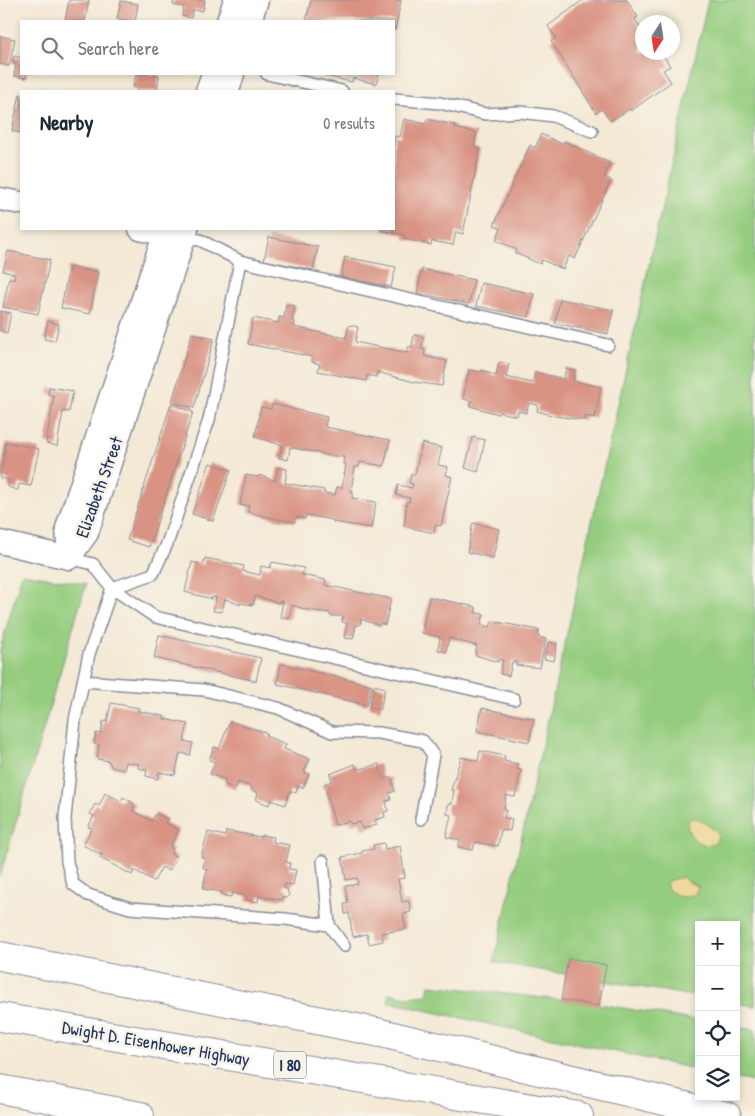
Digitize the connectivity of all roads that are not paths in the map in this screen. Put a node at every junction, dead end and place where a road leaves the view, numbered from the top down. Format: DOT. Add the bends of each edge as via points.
graph roads {
  1 [pos="235,0"];
  2 [pos="257,0"];
  3 [pos="228,20"];
  4 [pos="250,20"];
  5 [pos="212,75"];
  6 [pos="233,75"];
  7 [pos="271,75"];
  8 [pos="207,90"];
  9 [pos="228,90"];
  10 [pos="338,90"];
  11 [pos="395,99"];
  12 [pos="592,131"];
  13 [pos="0,199"];
  14 [pos="20,203"];
  15 [pos="152,230"];
  16 [pos="175,232"];
  17 [pos="240,261"];
  18 [pos="608,345"];
  19 [pos="0,542"];
  20 [pos="69,558"];
  21 [pos="112,588"];
  22 [pos="83,681"];
  23 [pos="514,699"];
  24 [pos="421,819"];
  25 [pos="323,861"];
  26 [pos="329,925"];
  27 [pos="344,946"];
  28 [pos="0,956"];
  29 [pos="0,1017"];
  30 [pos="0,1089"];
  31 [pos="140,1116"];
  32 [pos="579,1116"];
  33 [pos="727,1116"];
  1 -- 3 [label="street"];
  2 -- 4 [label="street"];
  5 -- 8 [label="street"];
  6 -- 9 [label="street"];
  7 -- 10 [label="lane"];
  11 -- 12 [label="lane" via="440,103 485,114 520,112 553,116"];
  13 -- 14 [label="street"];
  15 -- 16 [label="street"];
  16 -- 17 [label="lane" via="200,240"];
  16 -- 20 [label="street, Elizabeth Street" via="87,533"];
  17 -- 18 [label="lane"];
  17 -- 21 [label="lane" via="209,420 167,544 153,574"];
  19 -- 20 [label="street"];
  20 -- 21 [label="lane" via="93,564"];
  21 -- 22 [label="lane" via="88,654"];
  21 -- 23 [label="lane" via="155,617"];
  22 -- 24 [label="lane" via="204,690 278,708 332,732 379,733 424,741 433,755"];
  22 -- 26 [label="lane" via="75,720 65,818 67,862 73,884 88,894 130,908"];
  25 -- 26 [label="lane"];
  26 -- 27 [label="lane"];
  28 -- 33 [label="highway" via="381,1033"];
  29 -- 32 [label="highway, Dwight D. Eisenhower Highway / I 80"];
  30 -- 31 [label="highway"];
}
